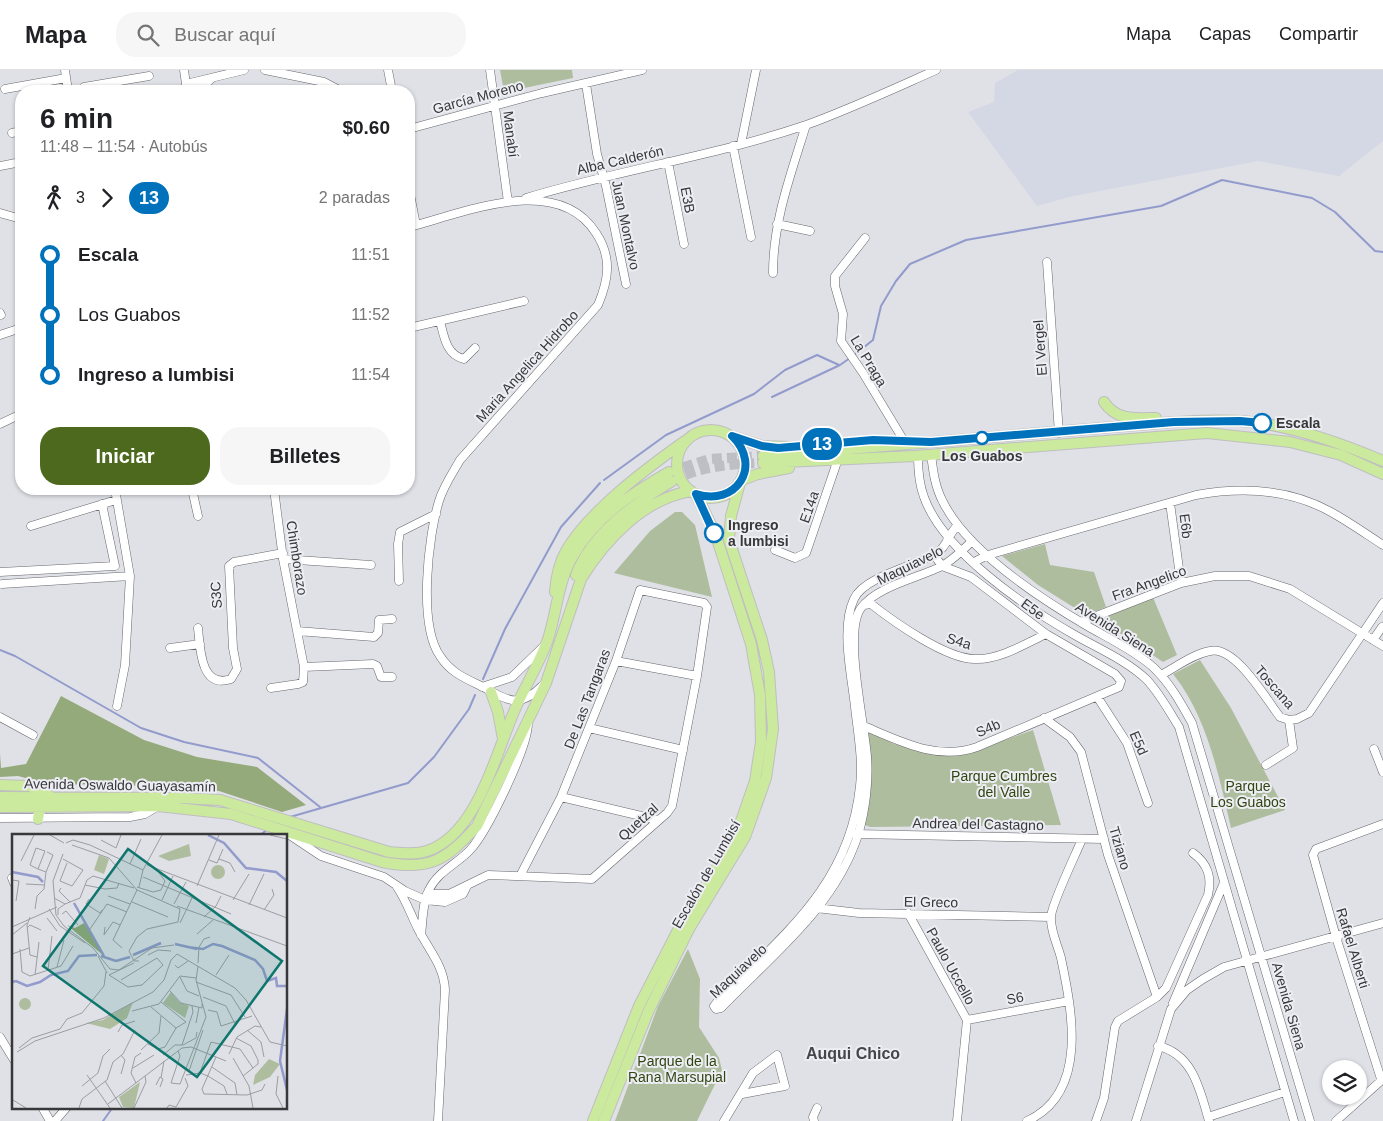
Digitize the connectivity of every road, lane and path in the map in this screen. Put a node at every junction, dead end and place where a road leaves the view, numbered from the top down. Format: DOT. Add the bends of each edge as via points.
graph roads {
  1 [pos="127,70"];
  2 [pos="184,70"];
  3 [pos="244,70"];
  4 [pos="265,70"];
  5 [pos="388,70"];
  6 [pos="490,70"];
  7 [pos="642,70"];
  8 [pos="756,70"];
  9 [pos="936,70"];
  10 [pos="65,74"];
  11 [pos="219,75"];
  12 [pos="149,76"];
  13 [pos="130,80"];
  14 [pos="40,83"];
  15 [pos="586,84"];
  16 [pos="28,85"];
  17 [pos="97,85"];
  18 [pos="186,85"];
  19 [pos="194,85"];
  20 [pos="206,85"];
  21 [pos="330,85"];
  22 [pos="391,85"];
  23 [pos="15,87"];
  24 [pos="5,89"];
  25 [pos="495,105"];
  26 [pos="806,125"];
  27 [pos="415,127"];
  28 [pos="15,132"];
  29 [pos="12,133"];
  30 [pos="737,145"];
  31 [pos="668,162"];
  32 [pos="15,163"];
  33 [pos="0,166"];
  34 [pos="604,176"];
  35 [pos="510,202"];
  36 [pos="0,213"];
  37 [pos="15,217"];
  38 [pos="777,224"];
  39 [pos="415,225"];
  40 [pos="810,231"];
  41 [pos="751,237"];
  42 [pos="865,238"];
  43 [pos="684,244"];
  44 [pos="1047,262"];
  45 [pos="773,273"];
  46 [pos="626,284"];
  47 [pos="524,301"];
  48 [pos="440,321"];
  49 [pos="415,327"];
  50 [pos="15,330"];
  51 [pos="0,335"];
  52 [pos="476,348"];
  53 [pos="1104,402"];
  54 [pos="15,417"];
  55 [pos="1174,422"];
  56 [pos="0,424"];
  57 [pos="1059,433"];
  58 [pos="732,436"];
  59 [pos="685,441"];
  60 [pos="904,442"];
  61 [pos="931,442"];
  62 [pos="930,454"];
  63 [pos="916,456"];
  64 [pos="1383,461"];
  65 [pos="836,464"];
  66 [pos="1383,474"];
  67 [pos="741,481"];
  68 [pos="693,493"];
  69 [pos="116,495"];
  70 [pos="193,495"];
  71 [pos="275,495"];
  72 [pos="116,500"];
  73 [pos="1170,503"];
  74 [pos="102,504"];
  75 [pos="436,514"];
  76 [pos="198,516"];
  77 [pos="958,525"];
  78 [pos="31,526"];
  79 [pos="950,538"];
  80 [pos="972,541"];
  81 [pos="1383,545"];
  82 [pos="775,550"];
  83 [pos="962,551"];
  84 [pos="934,555"];
  85 [pos="988,555"];
  86 [pos="283,556"];
  87 [pos="974,562"];
  88 [pos="371,565"];
  89 [pos="942,566"];
  90 [pos="0,572"];
  91 [pos="130,576"];
  92 [pos="399,580"];
  93 [pos="1181,583"];
  94 [pos="2,584"];
  95 [pos="864,588"];
  96 [pos="854,598"];
  97 [pos="869,602"];
  98 [pos="704,603"];
  99 [pos="1383,603"];
  100 [pos="555,605"];
  101 [pos="570,608"];
  102 [pos="392,619"];
  103 [pos="1080,622"];
  104 [pos="1382,627"];
  105 [pos="198,628"];
  106 [pos="297,631"];
  107 [pos="1046,634"];
  108 [pos="1363,635"];
  109 [pos="1374,640"];
  110 [pos="200,644"];
  111 [pos="545,645"];
  112 [pos="1383,646"];
  113 [pos="170,648"];
  114 [pos="616,661"];
  115 [pos="304,667"];
  116 [pos="1161,675"];
  117 [pos="697,676"];
  118 [pos="392,677"];
  119 [pos="1121,681"];
  120 [pos="546,682"];
  121 [pos="271,688"];
  122 [pos="484,688"];
  123 [pos="1098,698"];
  124 [pos="518,702"];
  125 [pos="117,706"];
  126 [pos="0,717"];
  127 [pos="528,717"];
  128 [pos="1044,718"];
  129 [pos="1289,720"];
  130 [pos="860,724"];
  131 [pos="589,728"];
  132 [pos="32,735"];
  133 [pos="503,739"];
  134 [pos="1374,749"];
  135 [pos="683,750"];
  136 [pos="1266,765"];
  137 [pos="1383,772"];
  138 [pos="0,785"];
  139 [pos="0,797"];
  140 [pos="53,797"];
  141 [pos="561,797"];
  142 [pos="1148,803"];
  143 [pos="158,806"];
  144 [pos="0,807"];
  145 [pos="40,808"];
  146 [pos="0,818"];
  147 [pos="38,819"];
  148 [pos="658,820"];
  149 [pos="279,824"];
  150 [pos="1383,824"];
  151 [pos="854,834"];
  152 [pos="1082,839"];
  153 [pos="1104,839"];
  154 [pos="1193,853"];
  155 [pos="521,874"];
  156 [pos="1223,885"];
  157 [pos="397,887"];
  158 [pos="426,897"];
  159 [pos="815,907"];
  160 [pos="908,913"];
  161 [pos="1051,917"];
  162 [pos="1383,923"];
  163 [pos="421,935"];
  164 [pos="1336,937"];
  165 [pos="1261,956"];
  166 [pos="1246,961"];
  167 [pos="1157,997"];
  168 [pos="1069,1001"];
  169 [pos="1171,1008"];
  170 [pos="966,1020"];
  171 [pos="0,1037"];
  172 [pos="1158,1046"];
  173 [pos="12,1057"];
  174 [pos="1382,1079"];
  175 [pos="1285,1092"];
  176 [pos="742,1094"];
  177 [pos="43,1108"];
  178 [pos="66,1108"];
  179 [pos="817,1108"];
  180 [pos="1209,1119"];
  181 [pos="50,1121"];
  182 [pos="56,1121"];
  183 [pos="438,1121"];
  184 [pos="593,1121"];
  185 [pos="604,1121"];
  186 [pos="724,1121"];
  187 [pos="814,1121"];
  188 [pos="957,1121"];
  189 [pos="1027,1121"];
  190 [pos="1096,1121"];
  191 [pos="1136,1121"];
  192 [pos="1294,1121"];
  193 [pos="1310,1121"];
  194 [pos="1336,1121"];
  1 -- 13 [label="street"];
  2 -- 18 [label="street"];
  3 -- 11 [label="street"];
  4 -- 21 [label="street"];
  5 -- 22 [label="street"];
  6 -- 25 [label="street, Manabí"];
  7 -- 15 [label="street, García Moreno"];
  8 -- 30 [label="street"];
  9 -- 26 [label="street, Alba Calderón"];
  10 -- 14 [label="street"];
  11 -- 19 [label="street"];
  11 -- 20 [label="street"];
  12 -- 13 [label="street"];
  13 -- 17 [label="street"];
  14 -- 16 [label="street"];
  15 -- 25 [label="street, García Moreno"];
  15 -- 34 [label="street, Juan Montalvo" via="597,154"];
  23 -- 24 [label="street"];
  25 -- 27 [label="street, García Moreno"];
  25 -- 35 [label="street, Manabí"];
  26 -- 30 [label="street, Alba Calderón"];
  26 -- 38 [label="street"];
  28 -- 29 [label="street"];
  30 -- 31 [label="street, Alba Calderón"];
  30 -- 41 [label="street"];
  31 -- 34 [label="street, Alba Calderón"];
  31 -- 43 [label="street, E3B"];
  32 -- 33 [label="street"];
  34 -- 35 [label="street, Alba Calderón"];
  34 -- 46 [label="street, Juan Montalvo"];
  35 -- 39 [label="street, Maria Angelica Hidrobo"];
  35 -- 75 [label="street, Maria Angelica Hidrobo" via="549,202 579,213 591,225 607,254 606,285 598,305 586,321 460,460 446,483"];
  36 -- 37 [label="street"];
  38 -- 40 [label="street"];
  38 -- 45 [label="street"];
  42 -- 60 [label="street, La Praga" via="835,276 843,314 840,341"];
  44 -- 57 [label="street, El Vergel"];
  47 -- 48 [label="street"];
  48 -- 49 [label="street"];
  48 -- 52 [label="street" via="450,350 456,357 464,358"];
  50 -- 51 [label="street"];
  53 -- 55 [label="main road" via="1117,416"];
  54 -- 56 [label="street"];
  55 -- 57 [label="main road"];
  55 -- 64 [label="main road" via="1271,424 1344,445"];
  57 -- 61 [label="main road"];
  58 -- 59 [label="main road" via="708,429"];
  58 -- 60 [label="main road" via="778,448 873,440"];
  58 -- 67 [label="main road" via="744,451 745,471"];
  59 -- 68 [label="main road" via="679,451 678,473"];
  59 -- 100 [label="main road, Avenida Oswaldo Guayasamín" via="651,466 579,532 565,552 556,577"];
  60 -- 61 [label="main road"];
  61 -- 63 [label="main road" via="763,459"];
  62 -- 63 [label="main road"];
  62 -- 66 [label="main road" via="1216,434 1290,442 1341,455"];
  62 -- 77 [label="street, Avenida Siena" via="937,488"];
  63 -- 65 [label="main road"];
  63 -- 79 [label="street, Avenida Siena" via="924,498"];
  65 -- 67 [label="main road" via="779,469"];
  65 -- 82 [label="street, E14a" via="806,553 795,558"];
  67 -- 68 [label="main road" via="715,498"];
  67 -- 185 [label="main road, Escalón de Lumbisí" via="729,540 762,640 769,672 772,729 766,778 745,837 690,929 649,1010"];
  68 -- 101 [label="main road, Avenida Oswaldo Guayasamín" via="676,494 656,502 610,540 581,579"];
  68 -- 184 [label="main road, Escalón de Lumbisí" via="714,533 751,644 760,695 761,742 755,781 728,850 677,932 639,1006"];
  69 -- 72 [label="street"];
  70 -- 76 [label="street"];
  71 -- 86 [label="street, Chimborazo"];
  72 -- 74 [label="street"];
  72 -- 91 [label="street"];
  73 -- 81 [label="street" via="1231,489 1277,493 1330,512"];
  73 -- 85 [label="street"];
  73 -- 93 [label="street, E6b"];
  74 -- 78 [label="street"];
  74 -- 90 [label="street" via="116,566"];
  75 -- 92 [label="street" via="400,532"];
  75 -- 122 [label="street, Maria Angelica Hidrobo" via="429,551 430,630 439,654 457,674"];
  77 -- 79 [label="street, Maquiavelo"];
  77 -- 80 [label="street, Avenida Siena"];
  79 -- 83 [label="street, Avenida Siena"];
  79 -- 84 [label="street, Maquiavelo"];
  80 -- 83 [label="street, Maquiavelo"];
  80 -- 85 [label="street, Avenida Siena"];
  83 -- 87 [label="street, Avenida Siena"];
  83 -- 89 [label="street, Maquiavelo"];
  84 -- 89 [label="street"];
  84 -- 95 [label="street, Maquiavelo"];
  85 -- 87 [label="street"];
  85 -- 103 [label="street, Avenida Siena" via="1033,592"];
  86 -- 88 [label="street, S3C"];
  86 -- 106 [label="street, Chimborazo"];
  86 -- 110 [label="street, S3C" via="234,562 228,566 235,675 221,680 206,672 202,666"];
  87 -- 156 [label="street, Avenida Siena" via="1037,612 1128,666 1154,688 1179,727"];
  89 -- 97 [label="street, Maquiavelo"];
  89 -- 107 [label="street, E5e" via="971,577"];
  91 -- 94 [label="street"];
  91 -- 125 [label="street" via="125,665"];
  93 -- 103 [label="street, Fra Angelico"];
  93 -- 108 [label="street, Fra Angelico" via="1214,576 1262,579 1290,589"];
  95 -- 96 [label="street, Maquiavelo"];
  95 -- 97 [label="street, S4a"];
  96 -- 97 [label="street, S4a"];
  96 -- 130 [label="street, Maquiavelo" via="847,627"];
  97 -- 107 [label="street, S4a" via="938,648 958,657 995,656"];
  97 -- 130 [label="street, Maquiavelo" via="855,618 853,629"];
  98 -- 114 [label="street, De Las Tangaras" via="640,590"];
  98 -- 117 [label="street, Quetzal" via="707,607"];
  99 -- 108 [label="street, Toscana"];
  100 -- 101 [label="main road, Avenida Oswaldo Guayasamín" via="572,557 586,536 634,492 670,477 618,518 594,545 576,574"];
  100 -- 111 [label="main road, Avenida Oswaldo Guayasamín"];
  101 -- 120 [label="main road, Avenida Oswaldo Guayasamín"];
  102 -- 106 [label="street" via="379,620 378,634 374,637"];
  103 -- 116 [label="street, Avenida Siena" via="1138,656"];
  104 -- 109 [label="street"];
  105 -- 110 [label="street"];
  106 -- 115 [label="street, Chimborazo"];
  107 -- 119 [label="street, E5e"];
  108 -- 109 [label="street, Fra Angelico"];
  108 -- 129 [label="street, Toscana" via="1314,707 1303,716"];
  109 -- 112 [label="street, Fra Angelico"];
  110 -- 113 [label="street"];
  111 -- 122 [label="street" via="512,677"];
  111 -- 124 [label="main road, Avenida Oswaldo Guayasamín"];
  114 -- 117 [label="street"];
  114 -- 131 [label="street, De Las Tangaras"];
  115 -- 118 [label="street" via="373,664 381,677"];
  115 -- 121 [label="street" via="303,682"];
  116 -- 129 [label="street, Toscana" via="1199,654 1222,651 1235,659 1280,717"];
  116 -- 165 [label="street, Avenida Siena" via="1177,695 1192,723"];
  117 -- 135 [label="street, Quetzal"];
  119 -- 123 [label="street, S4b" via="1117,689"];
  120 -- 124 [label="street" via="532,696"];
  120 -- 127 [label="main road, Avenida Oswaldo Guayasamín"];
  122 -- 124 [label="street, Maria Angelica Hidrobo"];
  122 -- 133 [label="main road" via="498,712"];
  123 -- 128 [label="street, S4b"];
  123 -- 142 [label="street, E5d" via="1127,743"];
  124 -- 133 [label="main road, Avenida Oswaldo Guayasamín"];
  126 -- 132 [label="street"];
  127 -- 149 [label="main road, Avenida Oswaldo Guayasamín" via="478,826 462,843 434,862 405,866 382,862"];
  127 -- 158 [label="street" via="524,744 479,839 466,855 438,877"];
  128 -- 130 [label="street, S4b" via="959,752 915,746"];
  128 -- 153 [label="street, Tiziano" via="1070,737 1081,752"];
  129 -- 136 [label="street" via="1293,748"];
  130 -- 151 [label="street, Maquiavelo" via="860,786"];
  131 -- 135 [label="street"];
  131 -- 141 [label="street, De Las Tangaras"];
  133 -- 149 [label="main road, Avenida Oswaldo Guayasamín" via="467,819 440,845 426,852 389,852"];
  134 -- 137 [label="street"];
  135 -- 148 [label="street, Quetzal" via="672,806"];
  138 -- 140 [label="main road" via="30,786"];
  139 -- 140 [label="main road, Avenida Oswaldo Guayasamín"];
  140 -- 149 [label="main road, Avenida Oswaldo Guayasamín" via="220,800"];
  141 -- 148 [label="street"];
  141 -- 155 [label="street, De Las Tangaras"];
  143 -- 145 [label="main road, Avenida Oswaldo Guayasamín"];
  143 -- 147 [label="street" via="145,814 130,817"];
  143 -- 149 [label="main road, Avenida Oswaldo Guayasamín" via="231,814"];
  144 -- 145 [label="main road, Avenida Oswaldo Guayasamín"];
  145 -- 147 [label="main road"];
  146 -- 147 [label="street"];
  148 -- 155 [label="street, Quetzal" via="592,879"];
  149 -- 157 [label="street" via="321,856 384,877"];
  150 -- 164 [label="street, Rafael Alberti" via="1313,851"];
  151 -- 152 [label="street, Andrea del Castagno"];
  151 -- 159 [label="street, Maquiavelo"];
  152 -- 153 [label="street, Andrea del Castagno"];
  152 -- 161 [label="street"];
  153 -- 167 [label="street, Tiziano"];
  154 -- 167 [label="street" via="1208,868 1208,895 1171,980"];
  155 -- 158 [label="street, Quetzal" via="488,875 467,886 455,899 439,903"];
  156 -- 166 [label="street, Avenida Siena"];
  156 -- 169 [label="street"];
  157 -- 158 [label="street"];
  157 -- 163 [label="street"];
  158 -- 163 [label="street"];
  159 -- 159 [label="street, Maquiavelo" via="714,1005 716,1009 721,1008"];
  159 -- 160 [label="street, El Greco" via="858,913"];
  160 -- 161 [label="street, El Greco"];
  160 -- 170 [label="street, Paulo Uccello"];
  161 -- 168 [label="street"];
  162 -- 164 [label="street"];
  163 -- 183 [label="street" via="441,967 445,983"];
  164 -- 165 [label="street"];
  164 -- 174 [label="street, Rafael Alberti"];
  165 -- 166 [label="street"];
  165 -- 193 [label="street, Avenida Siena"];
  166 -- 169 [label="street" via="1224,967 1203,979 1187,990"];
  166 -- 175 [label="street, Avenida Siena"];
  167 -- 190 [label="street" via="1124,1016 1115,1027 1107,1084"];
  168 -- 170 [label="street, S6"];
  168 -- 189 [label="street" via="1072,1040 1067,1075 1052,1100"];
  169 -- 172 [label="street"];
  170 -- 188 [label="street, Paulo Uccello"];
  171 -- 173 [label="street"];
  172 -- 180 [label="street" via="1172,1049 1191,1067"];
  172 -- 191 [label="street"];
  174 -- 194 [label="street"];
  175 -- 180 [label="street"];
  175 -- 192 [label="street, Avenida Siena"];
  176 -- 176 [label="street" via="785,1086 777,1055 753,1074"];
  176 -- 186 [label="street"];
  177 -- 181 [label="street"];
  178 -- 182 [label="street"];
  179 -- 187 [label="street"];
}
